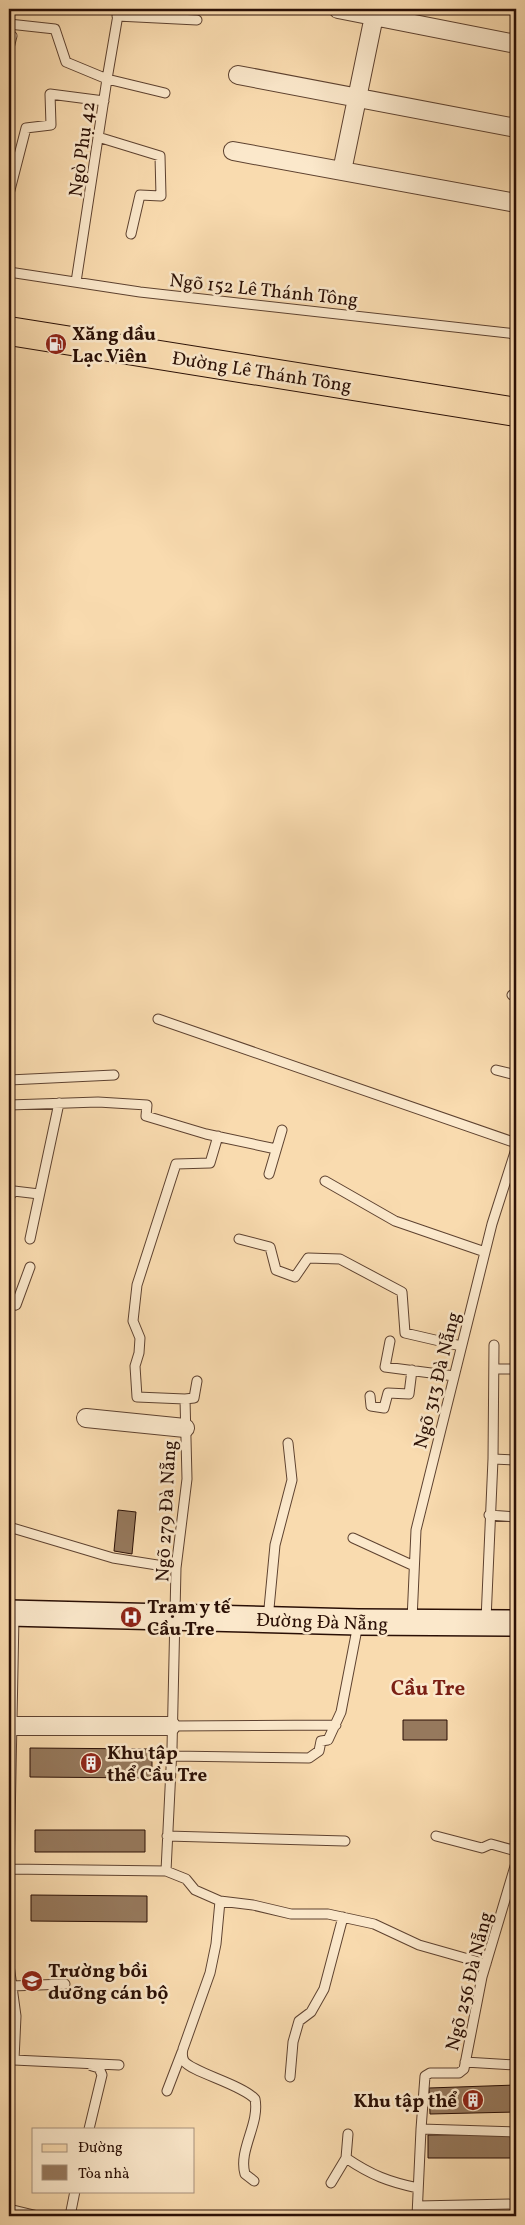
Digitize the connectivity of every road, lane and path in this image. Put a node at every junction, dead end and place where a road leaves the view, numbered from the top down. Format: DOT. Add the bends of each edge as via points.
graph roads {
  1 [pos="338,9"];
  2 [pos="118,12"];
  3 [pos="374,16"];
  4 [pos="197,20"];
  5 [pos="9,24"];
  6 [pos="10,35"];
  7 [pos="516,44"];
  8 [pos="9,48"];
  9 [pos="238,75"];
  10 [pos="107,79"];
  11 [pos="165,93"];
  12 [pos="357,98"];
  13 [pos="104,101"];
  14 [pos="516,128"];
  15 [pos="98,137"];
  16 [pos="234,152"];
  17 [pos="342,171"];
  18 [pos="9,194"];
  19 [pos="516,203"];
  20 [pos="132,234"];
  21 [pos="9,272"];
  22 [pos="76,282"];
  23 [pos="9,331"];
  24 [pos="516,334"];
  25 [pos="516,412"];
  26 [pos="158,1019"];
  27 [pos="496,1070"];
  28 [pos="114,1075"];
  29 [pos="516,1075"];
  30 [pos="9,1080"];
  31 [pos="59,1103"];
  32 [pos="9,1105"];
  33 [pos="282,1130"];
  34 [pos="218,1136"];
  35 [pos="516,1143"];
  36 [pos="276,1149"];
  37 [pos="516,1149"];
  38 [pos="269,1174"];
  39 [pos="325,1181"];
  40 [pos="39,1194"];
  41 [pos="9,1196"];
  42 [pos="30,1239"];
  43 [pos="239,1239"];
  44 [pos="485,1252"];
  45 [pos="30,1267"];
  46 [pos="9,1306"];
  47 [pos="390,1341"];
  48 [pos="494,1345"];
  49 [pos="461,1346"];
  50 [pos="494,1369"];
  51 [pos="516,1369"];
  52 [pos="412,1370"];
  53 [pos="454,1376"];
  54 [pos="197,1381"];
  55 [pos="370,1396"];
  56 [pos="185,1400"];
  57 [pos="86,1418"];
  58 [pos="185,1428"];
  59 [pos="288,1443"];
  60 [pos="493,1459"];
  61 [pos="516,1460"];
  62 [pos="489,1515"];
  63 [pos="516,1517"];
  64 [pos="9,1527"];
  65 [pos="353,1538"];
  66 [pos="414,1566"];
  67 [pos="176,1568"];
  68 [pos="11,1613"];
  69 [pos="176,1616"];
  70 [pos="268,1619"];
  71 [pos="358,1622"];
  72 [pos="412,1623"];
  73 [pos="486,1623"];
  74 [pos="516,1623"];
  75 [pos="336,1725"];
  76 [pos="11,1726"];
  77 [pos="171,1726"];
  78 [pos="172,1756"];
  79 [pos="167,1836"];
  80 [pos="436,1836"];
  81 [pos="345,1841"];
  82 [pos="516,1851"];
  83 [pos="516,1863"];
  84 [pos="9,1869"];
  85 [pos="166,1871"];
  86 [pos="9,1876"];
  87 [pos="220,1901"];
  88 [pos="343,1917"];
  89 [pos="486,1964"];
  90 [pos="9,1966"];
  91 [pos="10,1982"];
  92 [pos="65,1984"];
  93 [pos="182,2052"];
  94 [pos="465,2062"];
  95 [pos="90,2065"];
  96 [pos="119,2065"];
  97 [pos="516,2065"];
  98 [pos="290,2077"];
  99 [pos="167,2091"];
  100 [pos="89,2128"];
  101 [pos="421,2129"];
  102 [pos="516,2132"];
  103 [pos="348,2134"];
  104 [pos="346,2158"];
  105 [pos="254,2181"];
  106 [pos="331,2183"];
  107 [pos="418,2188"];
  108 [pos="75,2192"];
  109 [pos="516,2204"];
  110 [pos="418,2206"];
  111 [pos="9,2209"];
  112 [pos="38,2216"];
  113 [pos="70,2216"];
  114 [pos="418,2216"];
  1 -- 3 [label="street"];
  2 -- 4 [label="lane"];
  2 -- 10 [label="lane"];
  3 -- 7 [label="street"];
  3 -- 12 [label="street"];
  5 -- 10 [label="lane" via="54,29 66,62"];
  6 -- 8 [label="lane"];
  9 -- 12 [label="street"];
  10 -- 11 [label="lane, Ngò Phụ 42"];
  10 -- 13 [label="lane, Ngò Phụ 42"];
  12 -- 14 [label="street"];
  12 -- 17 [label="street"];
  13 -- 15 [label="lane, Ngò Phụ 42"];
  13 -- 18 [label="lane" via="50,94 51,125 26,128"];
  15 -- 20 [label="lane" via="160,156 161,196 140,195"];
  15 -- 22 [label="lane, Ngò Phụ 42"];
  16 -- 17 [label="street"];
  17 -- 19 [label="street"];
  21 -- 22 [label="lane, Ngõ 152 Lê Thánh Tông"];
  22 -- 24 [label="lane, Ngõ 152 Lê Thánh Tông"];
  23 -- 25 [label="main road, Đường Lê Thánh Tông"];
  26 -- 35 [label="lane"];
  27 -- 29 [label="lane"];
  28 -- 30 [label="lane"];
  31 -- 32 [label="lane"];
  31 -- 34 [label="lane" via="147,1105 146,1116"];
  31 -- 40 [label="lane"];
  33 -- 36 [label="lane"];
  34 -- 36 [label="lane"];
  34 -- 56 [label="lane" via="210,1163 176,1164 137,1285 133,1321 140,1338 135,1366 137,1397"];
  36 -- 38 [label="lane"];
  37 -- 44 [label="lane, Ngõ 313 Đà Nẵng"];
  39 -- 44 [label="lane" via="395,1221"];
  40 -- 41 [label="lane" via="14,1191"];
  40 -- 42 [label="lane"];
  43 -- 49 [label="lane" via="270,1247 276,1270 295,1277 308,1258 340,1259 402,1292 405,1332"];
  44 -- 49 [label="lane, Ngõ 313 Đà Nẵng"];
  45 -- 46 [label="lane" via="16,1306"];
  47 -- 52 [label="lane" via="385,1367"];
  48 -- 50 [label="lane"];
  49 -- 53 [label="lane, Ngõ 313 Đà Nẵng"];
  50 -- 51 [label="lane"];
  50 -- 60 [label="lane"];
  52 -- 53 [label="lane"];
  52 -- 55 [label="lane" via="409,1394 388,1393 384,1408 371,1406"];
  53 -- 66 [label="lane, Ngõ 313 Đà Nẵng" via="416,1530"];
  54 -- 56 [label="lane" via="194,1398"];
  56 -- 58 [label="lane, Ngõ 279 Đà Nẵng"];
  57 -- 58 [label="street"];
  58 -- 67 [label="lane, Ngõ 279 Đà Nẵng" via="187,1479"];
  59 -- 70 [label="lane" via="292,1480 275,1545"];
  60 -- 61 [label="lane"];
  60 -- 62 [label="lane"];
  62 -- 63 [label="lane"];
  62 -- 73 [label="lane"];
  64 -- 67 [label="lane" via="113,1558"];
  65 -- 66 [label="lane"];
  66 -- 72 [label="lane, Ngõ 313 Đà Nẵng"];
  67 -- 69 [label="lane, Ngõ 279 Đà Nẵng"];
  68 -- 69 [label="main road, Đường Đà Nẵng"];
  68 -- 76 [label="lane"];
  69 -- 70 [label="main road, Đường Đà Nẵng"];
  69 -- 77 [label="lane, Ngõ 279 Đà Nẵng"];
  70 -- 71 [label="main road, Đường Đà Nẵng"];
  71 -- 72 [label="main road, Đường Đà Nẵng"];
  71 -- 75 [label="lane"];
  72 -- 73 [label="main road, Đường Đà Nẵng"];
  73 -- 74 [label="main road, Đường Đà Nẵng"];
  75 -- 77 [label="lane"];
  75 -- 78 [label="lane" via="328,1740 321,1741 319,1751 310,1758"];
  76 -- 77 [label="street"];
  76 -- 84 [label="lane"];
  77 -- 78 [label="lane, Ngõ 279 Đà Nẵng"];
  78 -- 79 [label="lane, Ngõ 279 Đà Nẵng"];
  79 -- 81 [label="lane"];
  79 -- 85 [label="lane, Ngõ 279 Đà Nẵng"];
  80 -- 82 [label="lane" via="482,1848 491,1844"];
  83 -- 89 [label="lane, Ngõ 256 Đà Nẵng"];
  84 -- 85 [label="lane"];
  84 -- 86 [label="lane"];
  85 -- 87 [label="lane" via="186,1879 195,1890"];
  87 -- 88 [label="lane" via="291,1914"];
  87 -- 93 [label="lane" via="210,1973"];
  88 -- 89 [label="lane" via="374,1924 419,1945"];
  88 -- 98 [label="lane" via="324,1989 311,2012 299,2021 293,2042"];
  89 -- 94 [label="lane, Ngõ 256 Đà Nẵng"];
  90 -- 91 [label="lane"];
  91 -- 92 [label="lane"];
  91 -- 95 [label="lane" via="16,2016 14,2060"];
  93 -- 99 [label="lane"];
  93 -- 105 [label="lane" via="188,2064 255,2099 243,2164 245,2174"];
  94 -- 97 [label="lane"];
  94 -- 101 [label="lane, Ngõ 256 Đà Nẵng" via="460,2073 430,2072 425,2076"];
  95 -- 96 [label="lane"];
  95 -- 100 [label="lane" via="99,2068 102,2075"];
  101 -- 102 [label="lane"];
  101 -- 107 [label="lane"];
  103 -- 104 [label="lane"];
  104 -- 106 [label="lane"];
  104 -- 107 [label="lane" via="369,2174"];
  107 -- 110 [label="lane"];
  108 -- 113 [label="lane"];
  109 -- 110 [label="lane"];
  110 -- 114 [label="lane"];
  111 -- 112 [label="lane"];
}
